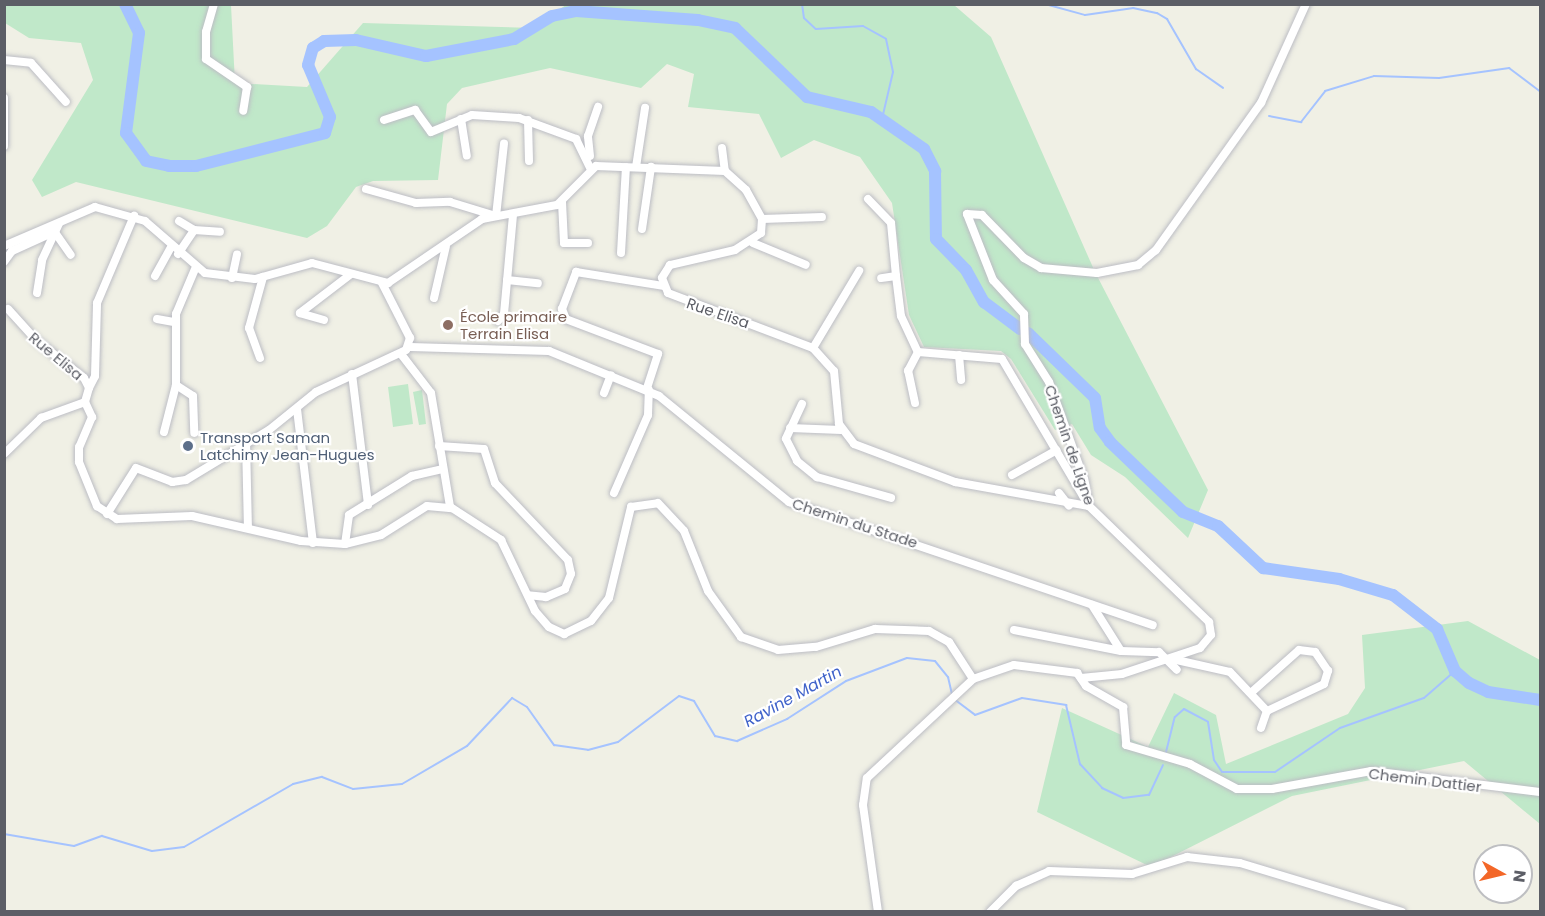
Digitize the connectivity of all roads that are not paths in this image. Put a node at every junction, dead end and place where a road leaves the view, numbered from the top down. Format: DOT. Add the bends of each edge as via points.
graph roads {
  1 [pos="214,4"];
  2 [pos="1306,4"];
  3 [pos="4,60"];
  4 [pos="4,98"];
  5 [pos="66,102"];
  6 [pos="598,107"];
  7 [pos="645,108"];
  8 [pos="243,111"];
  9 [pos="461,119"];
  10 [pos="384,120"];
  11 [pos="528,120"];
  12 [pos="504,143"];
  13 [pos="4,146"];
  14 [pos="722,148"];
  15 [pos="467,156"];
  16 [pos="529,161"];
  17 [pos="626,167"];
  18 [pos="636,167"];
  19 [pos="651,167"];
  20 [pos="590,168"];
  21 [pos="724,171"];
  22 [pos="366,189"];
  23 [pos="868,200"];
  24 [pos="561,202"];
  25 [pos="513,215"];
  26 [pos="134,216"];
  27 [pos="496,216"];
  28 [pos="822,217"];
  29 [pos="762,219"];
  30 [pos="61,222"];
  31 [pos="179,222"];
  32 [pos="642,229"];
  33 [pos="194,230"];
  34 [pos="53,232"];
  35 [pos="220,232"];
  36 [pos="448,243"];
  37 [pos="588,243"];
  38 [pos="753,243"];
  39 [pos="4,246"];
  40 [pos="174,250"];
  41 [pos="621,253"];
  42 [pos="71,255"];
  43 [pos="237,255"];
  44 [pos="4,262"];
  45 [pos="807,265"];
  46 [pos="195,269"];
  47 [pos="860,271"];
  48 [pos="351,274"];
  49 [pos="155,276"];
  50 [pos="896,276"];
  51 [pos="263,277"];
  52 [pos="232,278"];
  53 [pos="881,278"];
  54 [pos="507,279"];
  55 [pos="382,283"];
  56 [pos="538,283"];
  57 [pos="663,286"];
  58 [pos="37,293"];
  59 [pos="434,298"];
  60 [pos="9,314"];
  61 [pos="157,319"];
  62 [pos="324,320"];
  63 [pos="498,321"];
  64 [pos="174,322"];
  65 [pos="410,347"];
  66 [pos="813,348"];
  67 [pos="918,352"];
  68 [pos="401,354"];
  69 [pos="959,355"];
  70 [pos="260,358"];
  71 [pos="352,374"];
  72 [pos="610,375"];
  73 [pos="961,380"];
  74 [pos="176,385"];
  75 [pos="89,388"];
  76 [pos="648,389"];
  77 [pos="604,393"];
  78 [pos="85,402"];
  79 [pos="915,402"];
  80 [pos="802,404"];
  81 [pos="297,409"];
  82 [pos="790,428"];
  83 [pos="841,430"];
  84 [pos="164,432"];
  85 [pos="194,433"];
  86 [pos="246,442"];
  87 [pos="439,446"];
  88 [pos="1057,450"];
  89 [pos="4,454"];
  90 [pos="443,469"];
  91 [pos="1012,476"];
  92 [pos="614,493"];
  93 [pos="1059,494"];
  94 [pos="891,498"];
  95 [pos="368,505"];
  96 [pos="1069,506"];
  97 [pos="1089,506"];
  98 [pos="450,507"];
  99 [pos="107,514"];
  100 [pos="248,527"];
  101 [pos="313,543"];
  102 [pos="345,544"];
  103 [pos="528,595"];
  104 [pos="1091,604"];
  105 [pos="1152,625"];
  106 [pos="1014,630"];
  107 [pos="1120,651"];
  108 [pos="1166,659"];
  109 [pos="1177,670"];
  110 [pos="1081,678"];
  111 [pos="973,679"];
  112 [pos="1253,691"];
  113 [pos="1267,711"];
  114 [pos="1261,728"];
  115 [pos="1540,792"];
  116 [pos="878,912"];
  117 [pos="990,912"];
  118 [pos="1402,912"];
  1 -- 8 [label="street" via="206,32 206,59 247,87"];
  2 -- 97 [label="street, Chemin de Ligne" via="1262,104 1156,250 1138,265 1097,273 1041,268 1024,258 982,215 968,214 993,280 1024,314 1025,344 1049,382 1084,479"];
  3 -- 5 [label="street" via="24,59"];
  4 -- 13 [label="street"];
  6 -- 20 [label="street" via="588,136"];
  7 -- 18 [label="street"];
  9 -- 10 [label="street" via="431,132 415,110"];
  9 -- 11 [label="street" via="482,114"];
  9 -- 15 [label="street"];
  11 -- 16 [label="street"];
  11 -- 20 [label="street" via="576,139"];
  12 -- 27 [label="street"];
  14 -- 21 [label="street"];
  17 -- 18 [label="street"];
  17 -- 20 [label="street"];
  17 -- 41 [label="street"];
  18 -- 19 [label="street"];
  19 -- 21 [label="street"];
  19 -- 32 [label="street"];
  20 -- 24 [label="street"];
  21 -- 29 [label="street" via="746,190"];
  22 -- 27 [label="street" via="416,203 450,202"];
  23 -- 50 [label="street" via="889,216"];
  24 -- 25 [label="street"];
  24 -- 37 [label="street" via="561,239"];
  25 -- 27 [label="street"];
  25 -- 54 [label="street"];
  26 -- 30 [label="street" via="95,207"];
  26 -- 40 [label="street"];
  26 -- 75 [label="street" via="97,303 95,376"];
  27 -- 36 [label="street" via="472,224"];
  28 -- 29 [label="street"];
  29 -- 38 [label="street"];
  30 -- 34 [label="street"];
  30 -- 39 [label="street"];
  31 -- 33 [label="street"];
  33 -- 35 [label="street"];
  33 -- 40 [label="street"];
  34 -- 42 [label="street"];
  34 -- 44 [label="street" via="12,251"];
  34 -- 58 [label="street"];
  36 -- 55 [label="street" via="403,278"];
  36 -- 59 [label="street"];
  38 -- 45 [label="street"];
  38 -- 57 [label="street" via="670,265"];
  40 -- 46 [label="street"];
  40 -- 49 [label="street"];
  43 -- 52 [label="street"];
  46 -- 52 [label="street"];
  46 -- 64 [label="street"];
  47 -- 66 [label="street"];
  48 -- 51 [label="street" via="305,263"];
  48 -- 55 [label="street"];
  48 -- 62 [label="street" via="300,313"];
  50 -- 53 [label="street"];
  50 -- 67 [label="street" via="901,316"];
  51 -- 52 [label="street"];
  51 -- 70 [label="street" via="249,328"];
  54 -- 56 [label="street"];
  54 -- 63 [label="street" via="504,314"];
  55 -- 65 [label="street"];
  57 -- 66 [label="street, Rue Elisa" via="689,305"];
  57 -- 76 [label="street" via="576,272 562,309 567,319 658,354"];
  60 -- 75 [label="street, Rue Elisa"];
  61 -- 64 [label="street"];
  64 -- 74 [label="street"];
  65 -- 68 [label="street"];
  65 -- 72 [label="street, Chemin du Stade" via="537,348"];
  66 -- 83 [label="street" via="838,382"];
  67 -- 69 [label="street"];
  67 -- 79 [label="street" via="909,371"];
  68 -- 71 [label="street"];
  68 -- 87 [label="street" via="411,374 429,387"];
  69 -- 73 [label="street"];
  69 -- 88 [label="street" via="1002,359"];
  71 -- 81 [label="street"];
  71 -- 95 [label="street"];
  72 -- 76 [label="street, Chemin du Stade"];
  72 -- 77 [label="street"];
  74 -- 84 [label="street"];
  74 -- 85 [label="street" via="193,396"];
  75 -- 78 [label="street, Rue Elisa"];
  76 -- 92 [label="street" via="648,415"];
  76 -- 104 [label="street, Chemin du Stade" via="728,447 789,502"];
  78 -- 89 [label="street" via="42,418"];
  78 -- 99 [label="street, Rue Elisa" via="92,417 79,447 79,462 93,500"];
  80 -- 82 [label="street"];
  81 -- 86 [label="street"];
  81 -- 101 [label="street"];
  82 -- 83 [label="street"];
  82 -- 94 [label="street" via="786,439 792,454 814,476"];
  83 -- 96 [label="street" via="868,454 955,482"];
  86 -- 99 [label="street" via="181,482 136,468"];
  86 -- 100 [label="street"];
  87 -- 90 [label="street"];
  87 -- 103 [label="street" via="484,450 495,483 568,560 571,574 565,589 546,597"];
  88 -- 91 [label="street"];
  88 -- 97 [label="street"];
  90 -- 95 [label="street" via="412,476"];
  90 -- 98 [label="street"];
  93 -- 96 [label="street"];
  95 -- 102 [label="street" via="346,518"];
  96 -- 97 [label="street"];
  97 -- 108 [label="street, Chemin de Ligne" via="1209,622 1206,644"];
  98 -- 102 [label="street" via="427,506 381,535"];
  98 -- 103 [label="street" via="501,540"];
  99 -- 100 [label="street" via="139,522 192,516"];
  100 -- 101 [label="street"];
  101 -- 102 [label="street"];
  103 -- 111 [label="street" via="556,632 579,629 613,588 631,507 658,503 684,531 708,591 741,637 778,650 816,647 875,629 929,631 949,642"];
  104 -- 105 [label="street, Chemin du Stade"];
  104 -- 107 [label="street"];
  106 -- 107 [label="street"];
  107 -- 108 [label="street" via="1159,652"];
  108 -- 109 [label="street"];
  108 -- 110 [label="street" via="1122,674"];
  108 -- 112 [label="street" via="1222,668"];
  110 -- 111 [label="street" via="1072,671 1034,664 1014,665"];
  110 -- 115 [label="street, Chemin Dattier" via="1086,686 1123,707 1126,745 1190,764 1237,789 1272,789 1371,771"];
  111 -- 116 [label="street" via="864,786"];
  112 -- 113 [label="street"];
  112 -- 113 [label="street" via="1299,650 1319,656 1328,675 1324,684"];
  113 -- 114 [label="street"];
  117 -- 118 [label="street" via="1016,886 1049,871 1132,874 1187,857 1240,863"];
}
